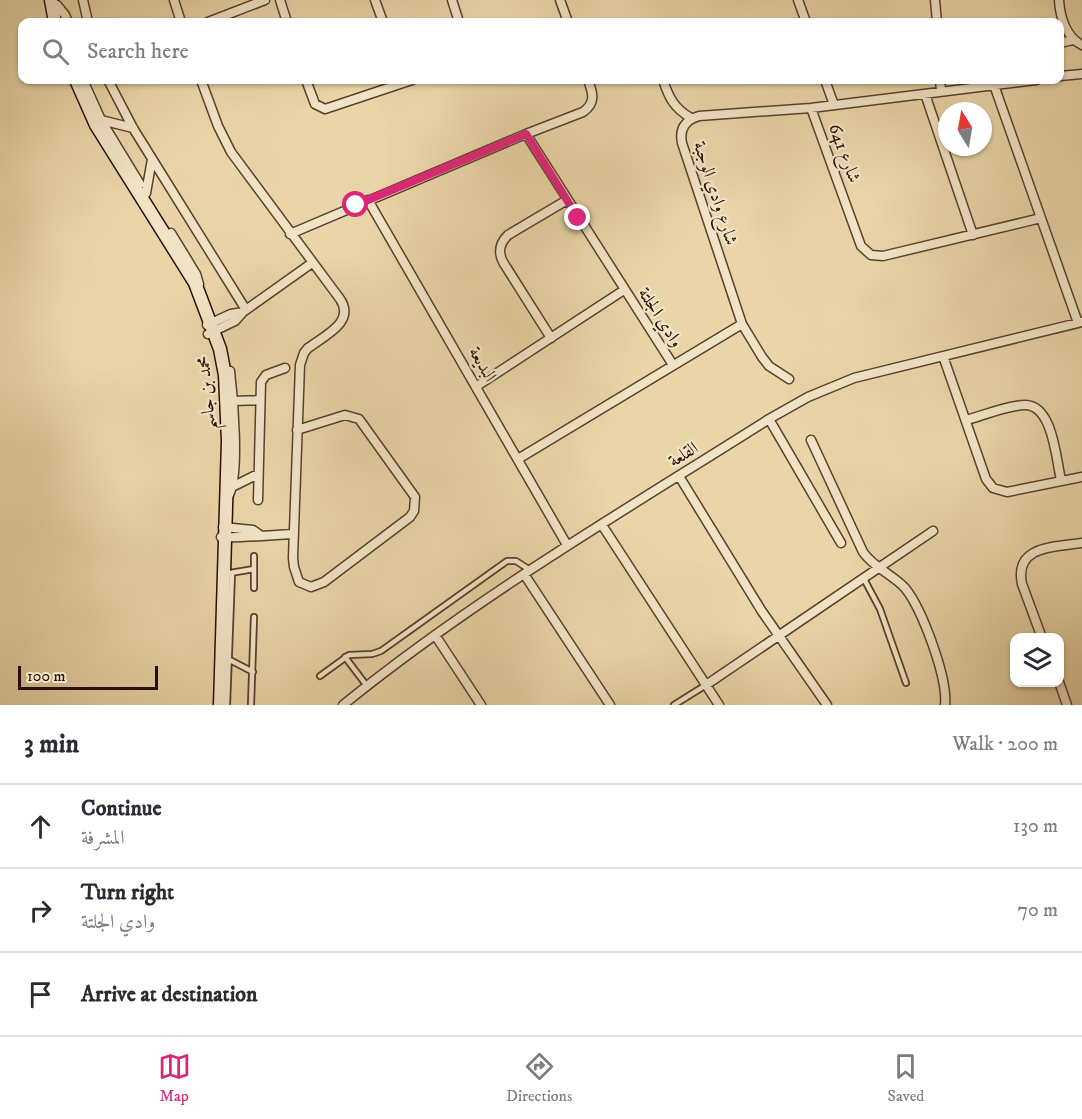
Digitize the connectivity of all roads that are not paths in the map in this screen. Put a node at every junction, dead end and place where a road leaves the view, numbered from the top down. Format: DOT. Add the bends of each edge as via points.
graph roads {
  1 [pos="83,0"];
  2 [pos="174,0"];
  3 [pos="266,0"];
  4 [pos="280,0"];
  5 [pos="375,0"];
  6 [pos="452,0"];
  7 [pos="560,0"];
  8 [pos="798,0"];
  9 [pos="935,0"];
  10 [pos="1059,0"];
  11 [pos="55,2"];
  12 [pos="55,18"];
  13 [pos="60,18"];
  14 [pos="66,18"];
  15 [pos="87,18"];
  16 [pos="181,18"];
  17 [pos="219,18"];
  18 [pos="286,18"];
  19 [pos="382,18"];
  20 [pos="458,18"];
  21 [pos="567,18"];
  22 [pos="805,18"];
  23 [pos="937,18"];
  24 [pos="1062,18"];
  25 [pos="1064,22"];
  26 [pos="1073,40"];
  27 [pos="1064,42"];
  28 [pos="1082,45"];
  29 [pos="1082,74"];
  30 [pos="1064,76"];
  31 [pos="73,84"];
  32 [pos="78,84"];
  33 [pos="86,84"];
  34 [pos="110,84"];
  35 [pos="202,84"];
  36 [pos="308,84"];
  37 [pos="396,84"];
  38 [pos="589,84"];
  39 [pos="664,84"];
  40 [pos="826,84"];
  41 [pos="940,84"];
  42 [pos="1002,84"];
  43 [pos="994,85"];
  44 [pos="941,91"];
  45 [pos="925,93"];
  46 [pos="834,105"];
  47 [pos="811,108"];
  48 [pos="691,118"];
  49 [pos="101,120"];
  50 [pos="133,128"];
  51 [pos="526,134"];
  52 [pos="152,159"];
  53 [pos="146,193"];
  54 [pos="368,200"];
  55 [pos="567,200"];
  56 [pos="1041,218"];
  57 [pos="291,234"];
  58 [pos="973,235"];
  59 [pos="312,263"];
  60 [pos="624,290"];
  61 [pos="200,293"];
  62 [pos="244,311"];
  63 [pos="1080,322"];
  64 [pos="742,324"];
  65 [pos="210,328"];
  66 [pos="551,338"];
  67 [pos="943,356"];
  68 [pos="223,359"];
  69 [pos="673,365"];
  70 [pos="285,368"];
  71 [pos="789,379"];
  72 [pos="477,386"];
  73 [pos="233,400"];
  74 [pos="260,400"];
  75 [pos="769,419"];
  76 [pos="966,420"];
  77 [pos="297,430"];
  78 [pos="811,440"];
  79 [pos="518,459"];
  80 [pos="258,474"];
  81 [pos="679,476"];
  82 [pos="1082,477"];
  83 [pos="1061,480"];
  84 [pos="230,492"];
  85 [pos="258,500"];
  86 [pos="602,525"];
  87 [pos="933,531"];
  88 [pos="223,532"];
  89 [pos="294,534"];
  90 [pos="841,543"];
  91 [pos="1082,543"];
  92 [pos="567,546"];
  93 [pos="254,556"];
  94 [pos="879,568"];
  95 [pos="254,569"];
  96 [pos="527,572"];
  97 [pos="228,573"];
  98 [pos="864,579"];
  99 [pos="254,588"];
  100 [pos="254,617"];
  101 [pos="1040,633"];
  102 [pos="435,635"];
  103 [pos="779,636"];
  104 [pos="345,657"];
  105 [pos="228,659"];
  106 [pos="253,672"];
  107 [pos="320,676"];
  108 [pos="906,683"];
  109 [pos="706,685"];
  110 [pos="367,686"];
  111 [pos="1061,687"];
  112 [pos="214,705"];
  113 [pos="220,705"];
  114 [pos="227,705"];
  115 [pos="251,705"];
  116 [pos="344,705"];
  117 [pos="480,705"];
  118 [pos="610,705"];
  119 [pos="674,705"];
  120 [pos="719,705"];
  121 [pos="827,705"];
  122 [pos="945,705"];
  123 [pos="1067,705"];
  1 -- 15 [label="street"];
  2 -- 16 [label="street"];
  3 -- 17 [label="street"];
  4 -- 18 [label="street"];
  5 -- 19 [label="street"];
  6 -- 20 [label="street"];
  7 -- 21 [label="street"];
  8 -- 22 [label="street"];
  9 -- 23 [label="street"];
  10 -- 24 [label="street"];
  11 -- 12 [label="street"];
  11 -- 13 [label="street"];
  11 -- 14 [label="street"];
  25 -- 26 [label="street"];
  26 -- 27 [label="street"];
  26 -- 28 [label="street"];
  29 -- 30 [label="street"];
  31 -- 65 [label="street, محمد بن جاسم" via="100,141 183,274"];
  32 -- 61 [label="street, محمد بن جاسم" via="96,125"];
  33 -- 49 [label="street"];
  34 -- 50 [label="street"];
  35 -- 57 [label="street" via="231,152"];
  36 -- 37 [label="street" via="315,104 325,109"];
  38 -- 51 [label="street" via="593,99 587,110"];
  39 -- 48 [label="street" via="670,100"];
  40 -- 46 [label="street"];
  41 -- 44 [label="street"];
  42 -- 43 [label="street, شارع 641"];
  43 -- 44 [label="street, شارع 641"];
  43 -- 56 [label="street"];
  44 -- 45 [label="street, شارع 641"];
  45 -- 46 [label="street, شارع 641"];
  45 -- 58 [label="street"];
  46 -- 47 [label="street, شارع 641"];
  47 -- 48 [label="street, شارع وادي الوجبة"];
  47 -- 58 [label="street, شارع 641" via="865,251 883,256"];
  48 -- 64 [label="street, شارع وادي الوجبة" via="682,129 682,143"];
  49 -- 50 [label="street"];
  49 -- 53 [label="street"];
  50 -- 52 [label="street"];
  51 -- 54 [label="street"];
  51 -- 55 [label="street, وادي الجلتة"];
  52 -- 53 [label="street"];
  52 -- 62 [label="street"];
  53 -- 61 [label="street" via="196,274"];
  54 -- 57 [label="street"];
  54 -- 72 [label="street, البديعة"];
  55 -- 60 [label="street, وادي الجلتة"];
  55 -- 66 [label="street" via="508,235 500,251"];
  56 -- 58 [label="street, شارع 641"];
  56 -- 63 [label="street"];
  57 -- 59 [label="street"];
  59 -- 62 [label="street"];
  59 -- 77 [label="street" via="345,310 342,322 301,358"];
  60 -- 66 [label="street"];
  60 -- 69 [label="street, وادي الجلتة"];
  61 -- 65 [label="street, محمد بن جاسم"];
  62 -- 65 [label="street" via="235,321"];
  63 -- 67 [label="street, القلعة"];
  64 -- 69 [label="street"];
  64 -- 71 [label="street, شارع وادي الوجبة" via="769,366"];
  65 -- 68 [label="street, محمد بن جاسم"];
  65 -- 88 [label="street, محمد بن جاسم" via="222,404"];
  66 -- 72 [label="street"];
  67 -- 75 [label="street, القلعة" via="854,378"];
  67 -- 76 [label="street"];
  68 -- 73 [label="street" via="230,369"];
  68 -- 84 [label="street, محمد بن جاسم"];
  69 -- 79 [label="street, وادي الجلتة"];
  70 -- 74 [label="street" via="263,378"];
  72 -- 79 [label="street, البديعة"];
  73 -- 74 [label="street"];
  73 -- 84 [label="street"];
  74 -- 80 [label="street"];
  75 -- 81 [label="street, القلعة"];
  75 -- 90 [label="street"];
  76 -- 83 [label="street" via="986,479 993,488 1007,492"];
  76 -- 83 [label="street" via="1023,405 1037,408 1047,420"];
  77 -- 89 [label="street"];
  77 -- 89 [label="street" via="345,415 359,419 412,490 416,504 410,517 317,586 304,585 296,576"];
  78 -- 94 [label="street" via="863,552"];
  79 -- 92 [label="street, البديعة"];
  80 -- 84 [label="street"];
  80 -- 85 [label="street"];
  81 -- 86 [label="street, القلعة"];
  81 -- 103 [label="street"];
  82 -- 83 [label="street"];
  84 -- 88 [label="street, محمد بن جاسم"];
  86 -- 92 [label="street, القلعة"];
  86 -- 109 [label="street"];
  87 -- 94 [label="street"];
  88 -- 89 [label="street" via="251,537"];
  88 -- 97 [label="street, محمد بن جاسم"];
  88 -- 112 [label="street, محمد بن جاسم"];
  91 -- 101 [label="street" via="1034,552 1022,565 1022,584"];
  92 -- 96 [label="street, القلعة"];
  93 -- 95 [label="lane"];
  94 -- 98 [label="street"];
  94 -- 122 [label="street" via="898,581 916,606 941,673"];
  95 -- 97 [label="lane"];
  95 -- 99 [label="lane"];
  96 -- 102 [label="street, القلعة"];
  96 -- 104 [label="lane" via="516,561 507,561 381,651"];
  96 -- 118 [label="street"];
  97 -- 105 [label="lane"];
  97 -- 113 [label="street, محمد بن جاسم"];
  98 -- 103 [label="street"];
  98 -- 108 [label="lane" via="880,609"];
  100 -- 106 [label="lane"];
  102 -- 110 [label="street, القلعة"];
  102 -- 117 [label="street"];
  103 -- 109 [label="street"];
  103 -- 121 [label="street"];
  104 -- 107 [label="lane"];
  104 -- 110 [label="lane"];
  105 -- 106 [label="lane"];
  105 -- 114 [label="lane"];
  106 -- 115 [label="lane"];
  109 -- 119 [label="lane"];
  109 -- 120 [label="street"];
  110 -- 116 [label="street, القلعة"];
  111 -- 123 [label="street"];
}
